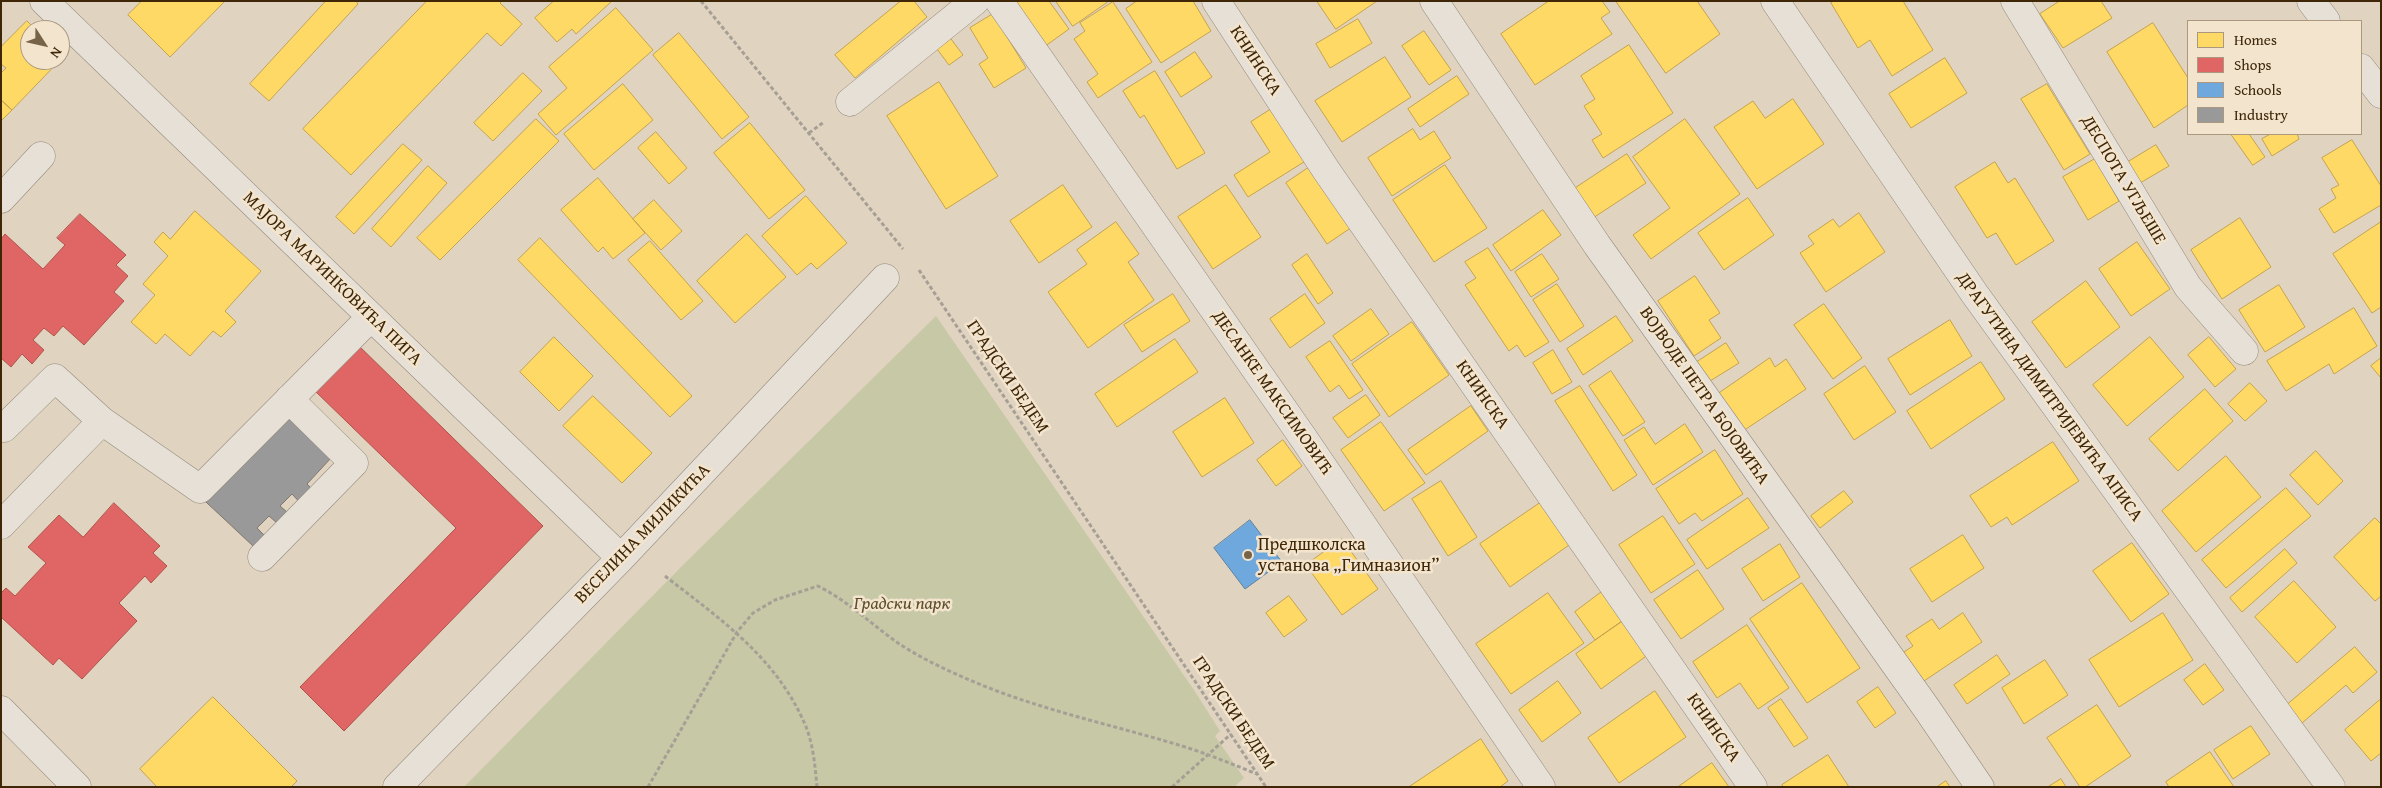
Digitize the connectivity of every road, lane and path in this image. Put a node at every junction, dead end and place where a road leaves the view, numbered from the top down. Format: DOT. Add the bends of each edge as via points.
graph roads {
  1 [pos="44,1"];
  2 [pos="701,1"];
  3 [pos="975,1"];
  4 [pos="999,1"];
  5 [pos="1216,1"];
  6 [pos="1434,1"];
  7 [pos="1776,1"];
  8 [pos="2015,1"];
  9 [pos="2311,1"];
  10 [pos="2325,20"];
  11 [pos="2362,69"];
  12 [pos="2381,94"];
  13 [pos="850,102"];
  14 [pos="41,156"];
  15 [pos="1,199"];
  16 [pos="904,249"];
  17 [pos="915,265"];
  18 [pos="884,278"];
  19 [pos="371,317"];
  20 [pos="2244,350"];
  21 [pos="288,399"];
  22 [pos="102,421"];
  23 [pos="2,428"];
  24 [pos="1,525"];
  25 [pos="262,557"];
  26 [pos="621,558"];
  27 [pos="665,576"];
  28 [pos="737,632"];
  29 [pos="1,710"];
  30 [pos="1230,734"];
  31 [pos="1207,755"];
  32 [pos="1257,774"];
  33 [pos="77,787"];
  34 [pos="397,787"];
  35 [pos="648,787"];
  36 [pos="817,787"];
  37 [pos="1172,787"];
  38 [pos="1266,787"];
  39 [pos="1541,787"];
  40 [pos="1753,787"];
  41 [pos="1980,787"];
  42 [pos="2331,787"];
  1 -- 19 [label="street, МАЈОРА МАРИНКОВИЋА ПИГА"];
  2 -- 16 [label="path"];
  3 -- 13 [label="street"];
  4 -- 39 [label="street, ДЕСАНКЕ МАКСИМОВИЋ" via="1302,436"];
  5 -- 40 [label="street, КНИНСКА" via="1326,170"];
  6 -- 41 [label="street, ВОЈВОДЕ ПЕТРА БОЈОВИЋА" via="1596,245"];
  7 -- 42 [label="street, ДРАГУТИНА ДИМИТРИЈЕВИЋА АПИСА" via="1974,293"];
  8 -- 20 [label="street, ДЕСПОТА УГЉЕШЕ" via="2188,287"];
  9 -- 10 [label="street"];
  11 -- 12 [label="street"];
  14 -- 15 [label="street"];
  17 -- 30 [label="path, ГРАДСКИ БЕДЕМ"];
  18 -- 26 [label="street, ВЕСЕЛИНА МИЛИКИЋА"];
  19 -- 21 [label="street"];
  19 -- 26 [label="street, МАЈОРА МАРИНКОВИЋА ПИГА"];
  21 -- 22 [label="street" via="200,489"];
  21 -- 25 [label="street" via="354,463"];
  22 -- 23 [label="street" via="55,378"];
  22 -- 24 [label="street"];
  26 -- 34 [label="street, ВЕСЕЛИНА МИЛИКИЋА"];
  27 -- 28 [label="path"];
  28 -- 31 [label="path" via="753,613 775,600 818,586 930,662 968,679 1084,720"];
  28 -- 35 [label="path"];
  28 -- 36 [label="path" via="780,679 804,721"];
  29 -- 33 [label="street"];
  30 -- 31 [label="path"];
  30 -- 32 [label="path, ГРАДСКИ БЕДЕМ"];
  31 -- 32 [label="path"];
  31 -- 37 [label="path"];
  32 -- 38 [label="path, ГРАДСКИ БЕДЕМ"];
}
